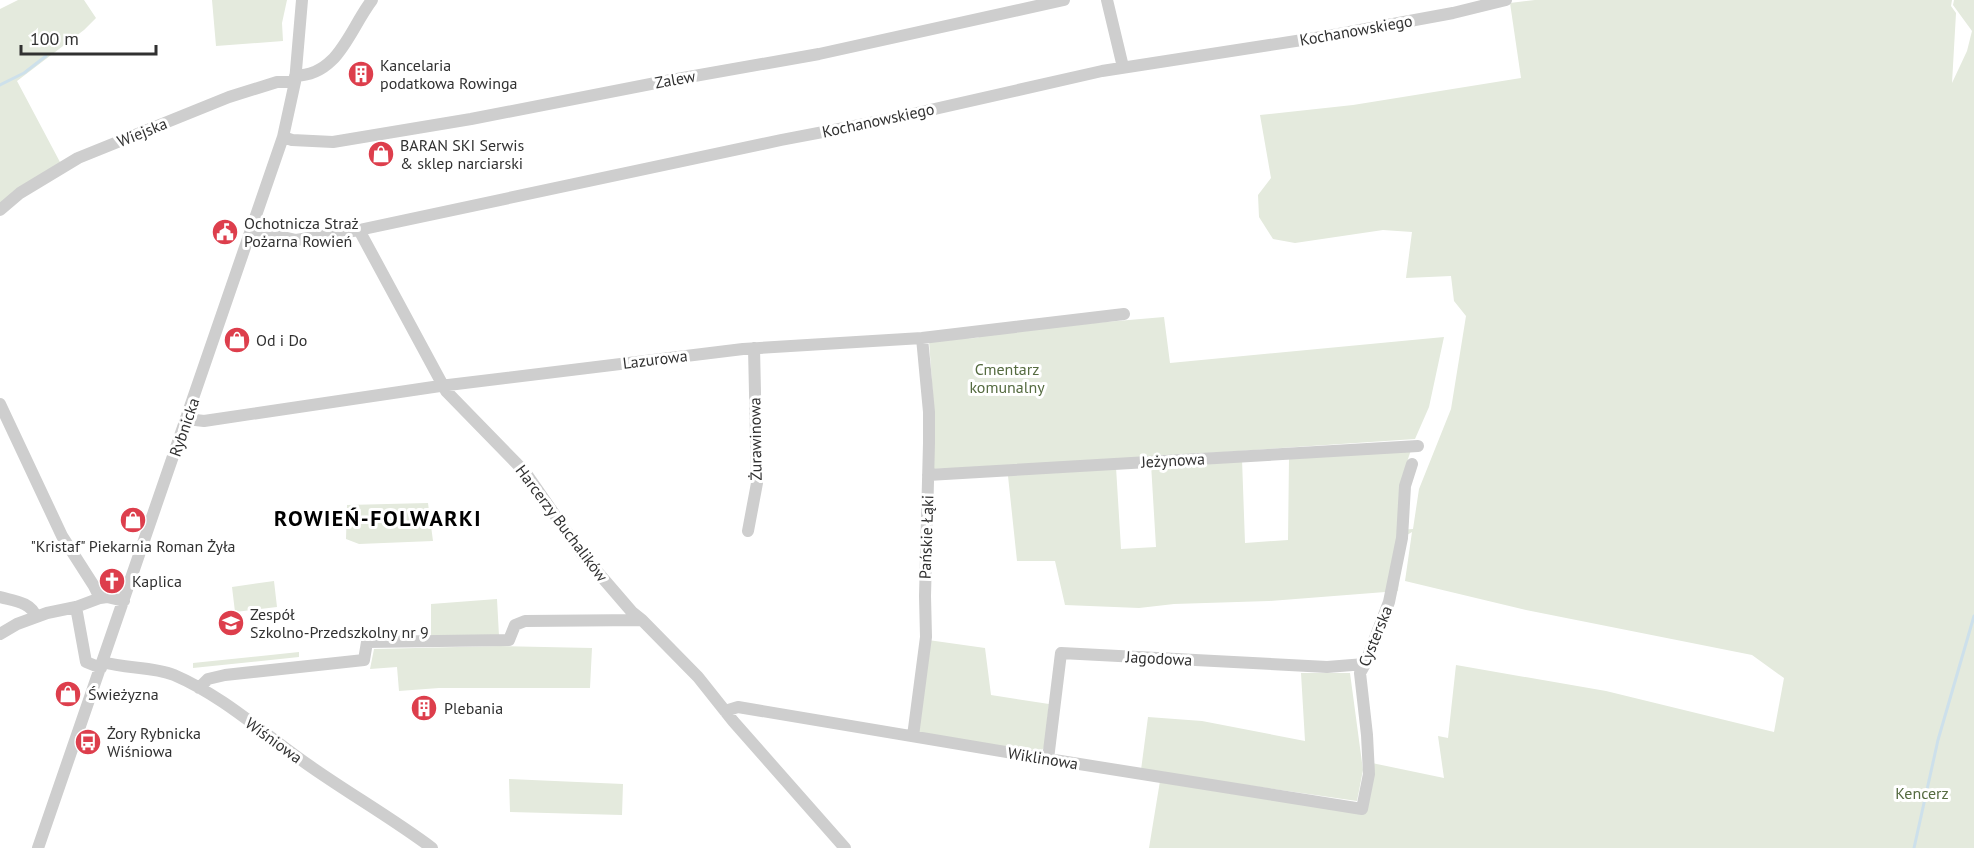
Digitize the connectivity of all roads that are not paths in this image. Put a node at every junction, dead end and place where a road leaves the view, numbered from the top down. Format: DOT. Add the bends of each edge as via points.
graph roads {
  1 [pos="302,0"];
  2 [pos="372,0"];
  3 [pos="1064,0"];
  4 [pos="1107,0"];
  5 [pos="1506,0"];
  6 [pos="1123,67"];
  7 [pos="295,79"];
  8 [pos="283,137"];
  9 [pos="0,210"];
  10 [pos="253,230"];
  11 [pos="359,230"];
  12 [pos="1124,314"];
  13 [pos="922,338"];
  14 [pos="753,348"];
  15 [pos="442,385"];
  16 [pos="0,405"];
  17 [pos="187,419"];
  18 [pos="1418,446"];
  19 [pos="1412,464"];
  20 [pos="928,475"];
  21 [pos="748,531"];
  22 [pos="0,597"];
  23 [pos="100,598"];
  24 [pos="124,601"];
  25 [pos="76,608"];
  26 [pos="36,616"];
  27 [pos="642,620"];
  28 [pos="0,634"];
  29 [pos="1365,664"];
  30 [pos="102,665"];
  31 [pos="199,688"];
  32 [pos="725,711"];
  33 [pos="913,736"];
  34 [pos="1048,759"];
  35 [pos="1362,809"];
  36 [pos="38,848"];
  37 [pos="432,848"];
  38 [pos="845,848"];
  1 -- 7 [label="street, Rybnicka"];
  2 -- 7 [label="street, Wiejska" via="329,65"];
  3 -- 8 [label="street, Zalew" via="819,54 471,119 333,142"];
  4 -- 6 [label="street"];
  5 -- 6 [label="street, Kochanowskiego" via="1328,36"];
  6 -- 11 [label="street, Kochanowskiego"];
  7 -- 8 [label="street, Rybnicka"];
  7 -- 9 [label="street, Wiejska" via="229,97 78,158 20,193"];
  8 -- 10 [label="street, Rybnicka"];
  10 -- 11 [label="street, Kochanowskiego" via="297,240"];
  10 -- 17 [label="street, Rybnicka"];
  11 -- 15 [label="street, Harcerzy Buchalików"];
  12 -- 13 [label="street, Lazurowa"];
  13 -- 14 [label="street, Lazurowa"];
  13 -- 20 [label="street, Pańskie Łąki" via="929,412"];
  14 -- 15 [label="street, Lazurowa"];
  14 -- 21 [label="street, Żurawinowa" via="757,483"];
  15 -- 17 [label="street, Lazurowa" via="204,421"];
  15 -- 27 [label="street, Harcerzy Buchalików" via="525,472 582,554"];
  16 -- 23 [label="street" via="62,536"];
  17 -- 24 [label="street, Rybnicka"];
  18 -- 20 [label="street, Jeżynowa"];
  19 -- 29 [label="street, Cysterska" via="1405,486 1402,538 1389,602"];
  20 -- 33 [label="street, Pańskie Łąki" via="926,637"];
  22 -- 26 [label="street" via="33,609"];
  23 -- 24 [label="street"];
  23 -- 25 [label="street"];
  24 -- 30 [label="street, Rybnicka"];
  25 -- 26 [label="street"];
  25 -- 30 [label="street" via="86,662"];
  26 -- 28 [label="street"];
  27 -- 31 [label="street" via="525,621 514,625 509,640 368,642 364,660 225,675 208,680"];
  27 -- 32 [label="street, Harcerzy Buchalików"];
  29 -- 34 [label="street, Jagodowa" via="1327,667 1061,653"];
  29 -- 35 [label="street, Cysterska" via="1360,674 1369,774"];
  30 -- 31 [label="street, Wiśniowa" via="164,671"];
  30 -- 36 [label="street, Rybnicka"];
  31 -- 37 [label="street, Wiśniowa"];
  32 -- 33 [label="street, Wiklinowa" via="738,707"];
  32 -- 38 [label="street, Harcerzy Buchalików"];
  33 -- 34 [label="street, Wiklinowa"];
  34 -- 35 [label="street, Wiklinowa"];
}
